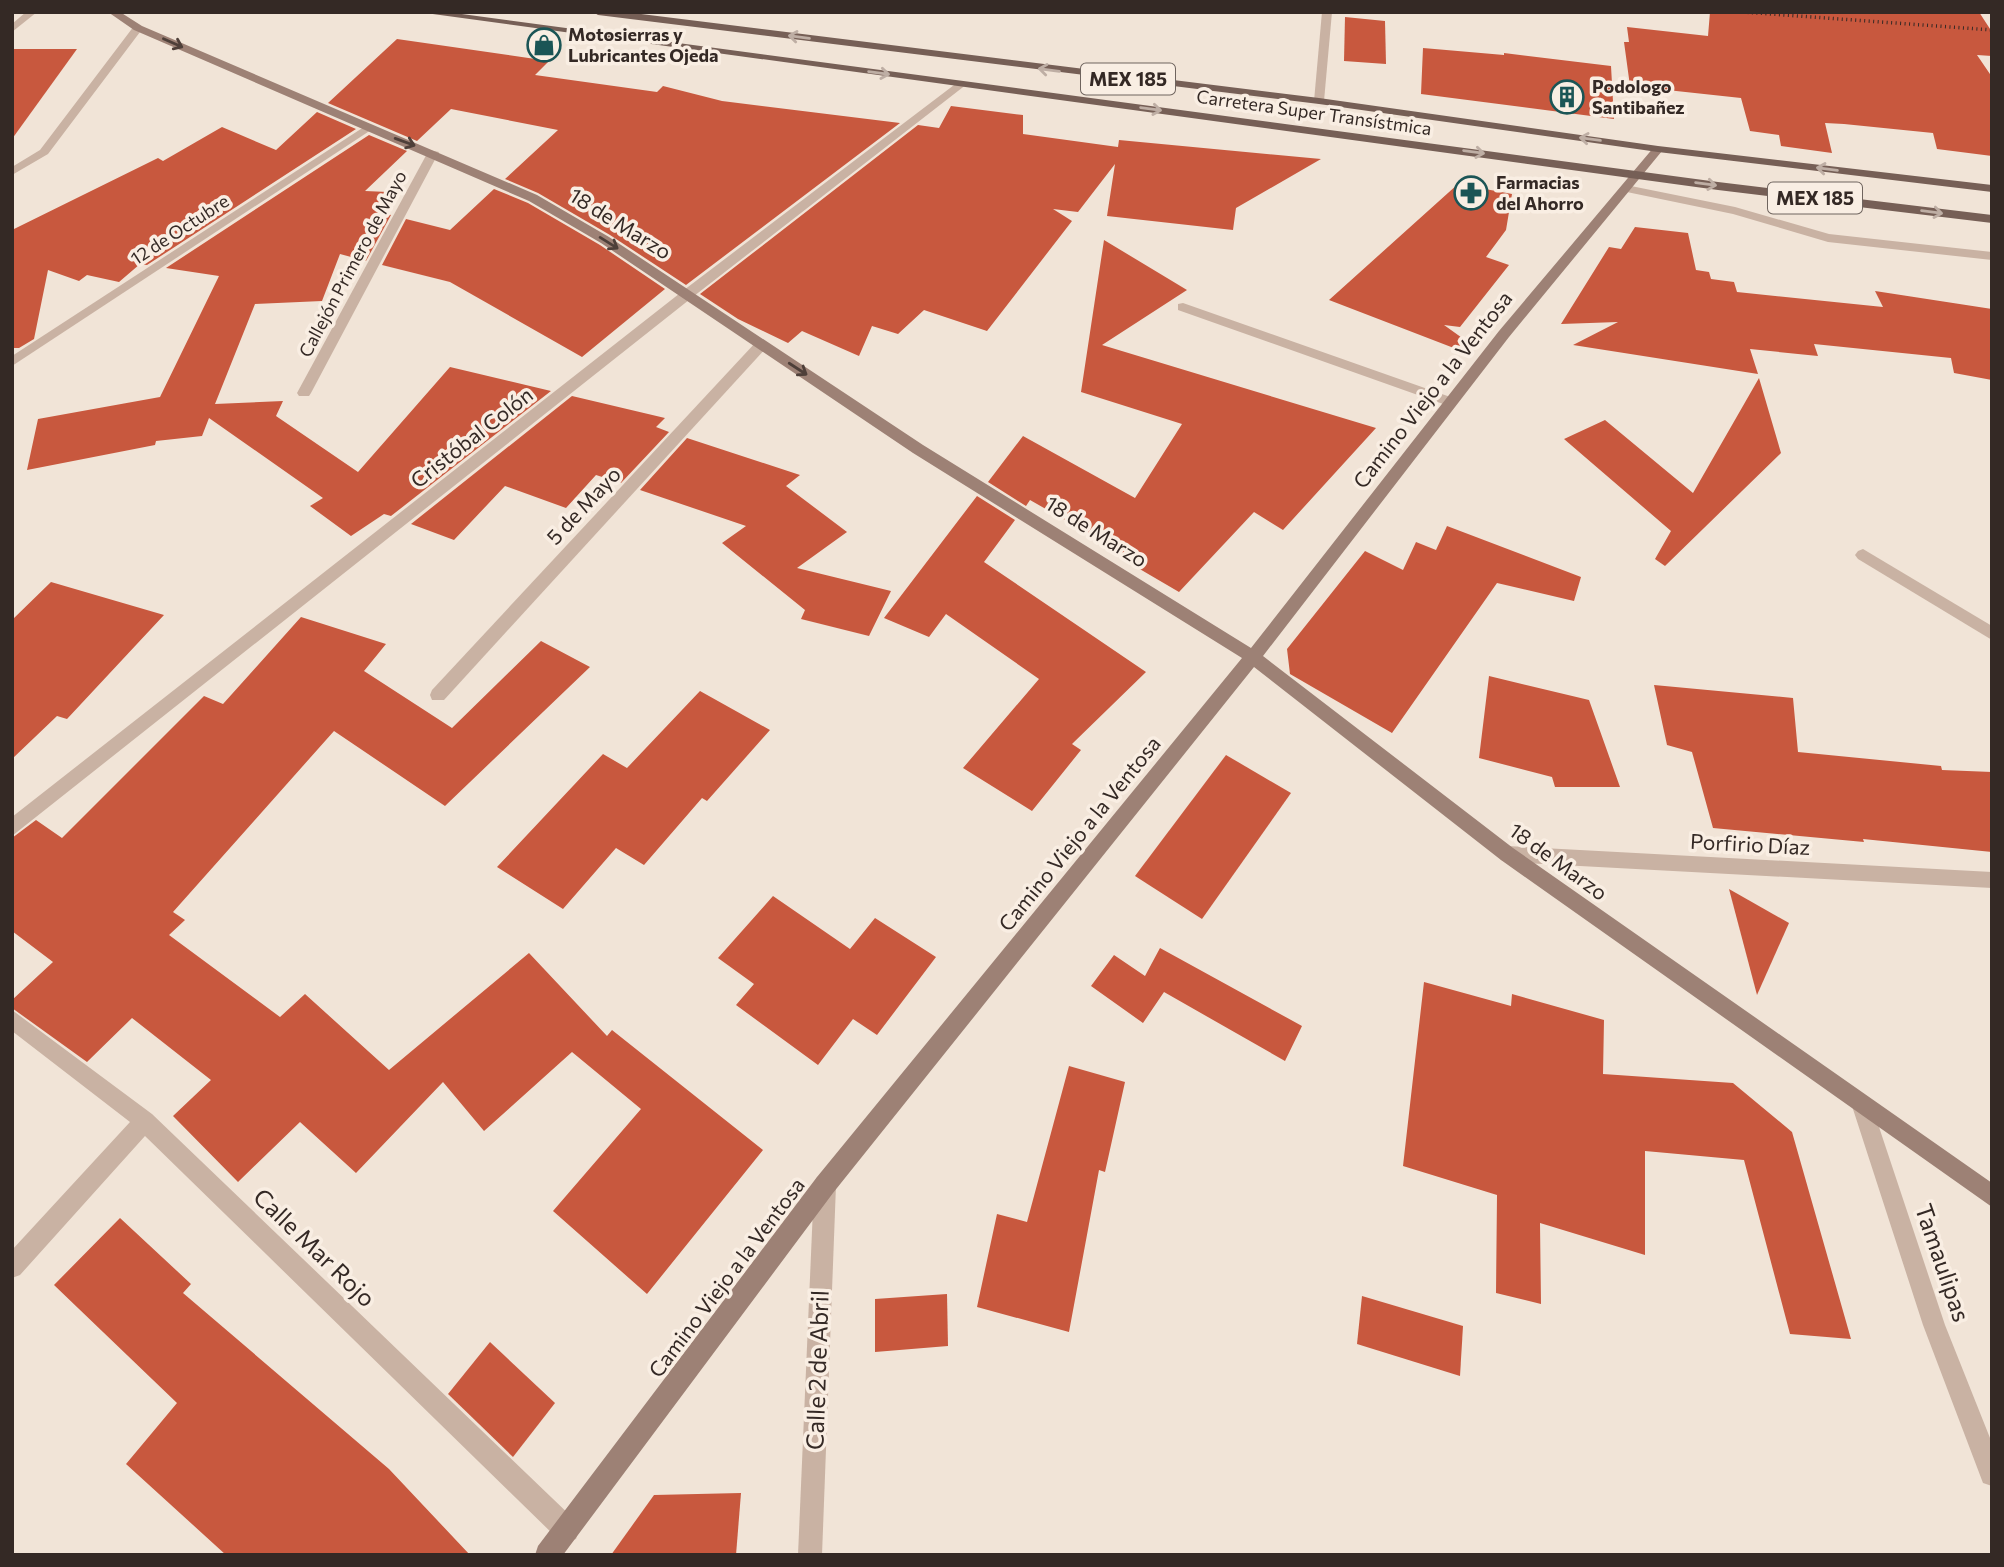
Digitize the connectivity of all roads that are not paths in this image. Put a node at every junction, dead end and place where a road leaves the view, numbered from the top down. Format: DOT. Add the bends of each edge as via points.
graph roads {
  1 [pos="32,12"];
  2 [pos="113,12"];
  3 [pos="423,12"];
  4 [pos="598,12"];
  5 [pos="1327,12"];
  6 [pos="138,28"];
  7 [pos="12,29"];
  8 [pos="829,41"];
  9 [pos="814,64"];
  10 [pos="962,84"];
  11 [pos="1319,101"];
  12 [pos="367,128"];
  13 [pos="1658,149"];
  14 [pos="433,152"];
  15 [pos="12,173"];
  16 [pos="1639,174"];
  17 [pos="1992,188"];
  18 [pos="1626,189"];
  19 [pos="1992,219"];
  20 [pos="1992,256"];
  21 [pos="688,293"];
  22 [pos="1183,307"];
  23 [pos="761,345"];
  24 [pos="12,362"];
  25 [pos="304,393"];
  26 [pos="1451,402"];
  27 [pos="1863,555"];
  28 [pos="1992,634"];
  29 [pos="1253,657"];
  30 [pos="438,695"];
  31 [pos="12,828"];
  32 [pos="1507,854"];
  33 [pos="1992,880"];
  34 [pos="12,1018"];
  35 [pos="1862,1106"];
  36 [pos="145,1121"];
  37 [pos="825,1185"];
  38 [pos="1992,1196"];
  39 [pos="12,1267"];
  40 [pos="1992,1474"];
  41 [pos="567,1530"];
  42 [pos="547,1555"];
  43 [pos="810,1555"];
  1 -- 7 [label="street"];
  2 -- 6 [label="main road, 18 de Marzo"];
  3 -- 9 [label="main road, Carretera Super Transístmica / MEX 185"];
  8 -- 4 [label="main road, Carretera Super Transístmica / MEX 185, one-way"];
  5 -- 11 [label="street"];
  6 -- 12 [label="main road, 18 de Marzo, one-way"];
  6 -- 15 [label="street" via="44,152"];
  8 -- 9 [label="main road"];
  11 -- 8 [label="main road, Carretera Super Transístmica / MEX 185, one-way"];
  9 -- 10 [label="main road, Carretera Super Transístmica / MEX 185, one-way"];
  10 -- 16 [label="main road, Carretera Super Transístmica / MEX 185, one-way"];
  10 -- 21 [label="street, Cristóbal Colón"];
  13 -- 11 [label="main road, Carretera Super Transístmica / MEX 185, one-way"];
  12 -- 14 [label="main road, 18 de Marzo, one-way"];
  12 -- 24 [label="street, 12 de Octubre"];
  13 -- 16 [label="main road, Camino Viejo a la Ventosa"];
  17 -- 13 [label="main road, Carretera Super Transístmica / MEX 185, one-way"];
  14 -- 21 [label="main road, 18 de Marzo, one-way" via="533,198"];
  14 -- 25 [label="street, Callejón Primero de Mayo"];
  16 -- 18 [label="main road, Camino Viejo a la Ventosa"];
  16 -- 19 [label="main road, Carretera Super Transístmica / MEX 185, one-way"];
  18 -- 20 [label="street" via="1735,211 1828,239"];
  18 -- 26 [label="main road, Camino Viejo a la Ventosa"];
  21 -- 23 [label="main road, 18 de Marzo"];
  21 -- 31 [label="street, Cristóbal Colón"];
  22 -- 26 [label="street"];
  23 -- 29 [label="main road, 18 de Marzo, one-way" via="918,449"];
  23 -- 30 [label="street, 5 de Mayo"];
  26 -- 29 [label="main road, Camino Viejo a la Ventosa"];
  27 -- 28 [label="street"];
  29 -- 32 [label="main road, 18 de Marzo"];
  29 -- 37 [label="main road, Camino Viejo a la Ventosa"];
  32 -- 33 [label="street, Porfirio Díaz"];
  32 -- 35 [label="main road, 18 de Marzo"];
  34 -- 36 [label="street, Calle Mar Rojo"];
  35 -- 38 [label="main road, 18 de Marzo"];
  35 -- 40 [label="street, Tamaulipas" via="1934,1325"];
  36 -- 39 [label="street"];
  36 -- 41 [label="street, Calle Mar Rojo"];
  37 -- 41 [label="main road, Camino Viejo a la Ventosa"];
  37 -- 43 [label="street, Calle 2 de Abril"];
  41 -- 42 [label="main road, Camino Viejo a la Ventosa"];
}
